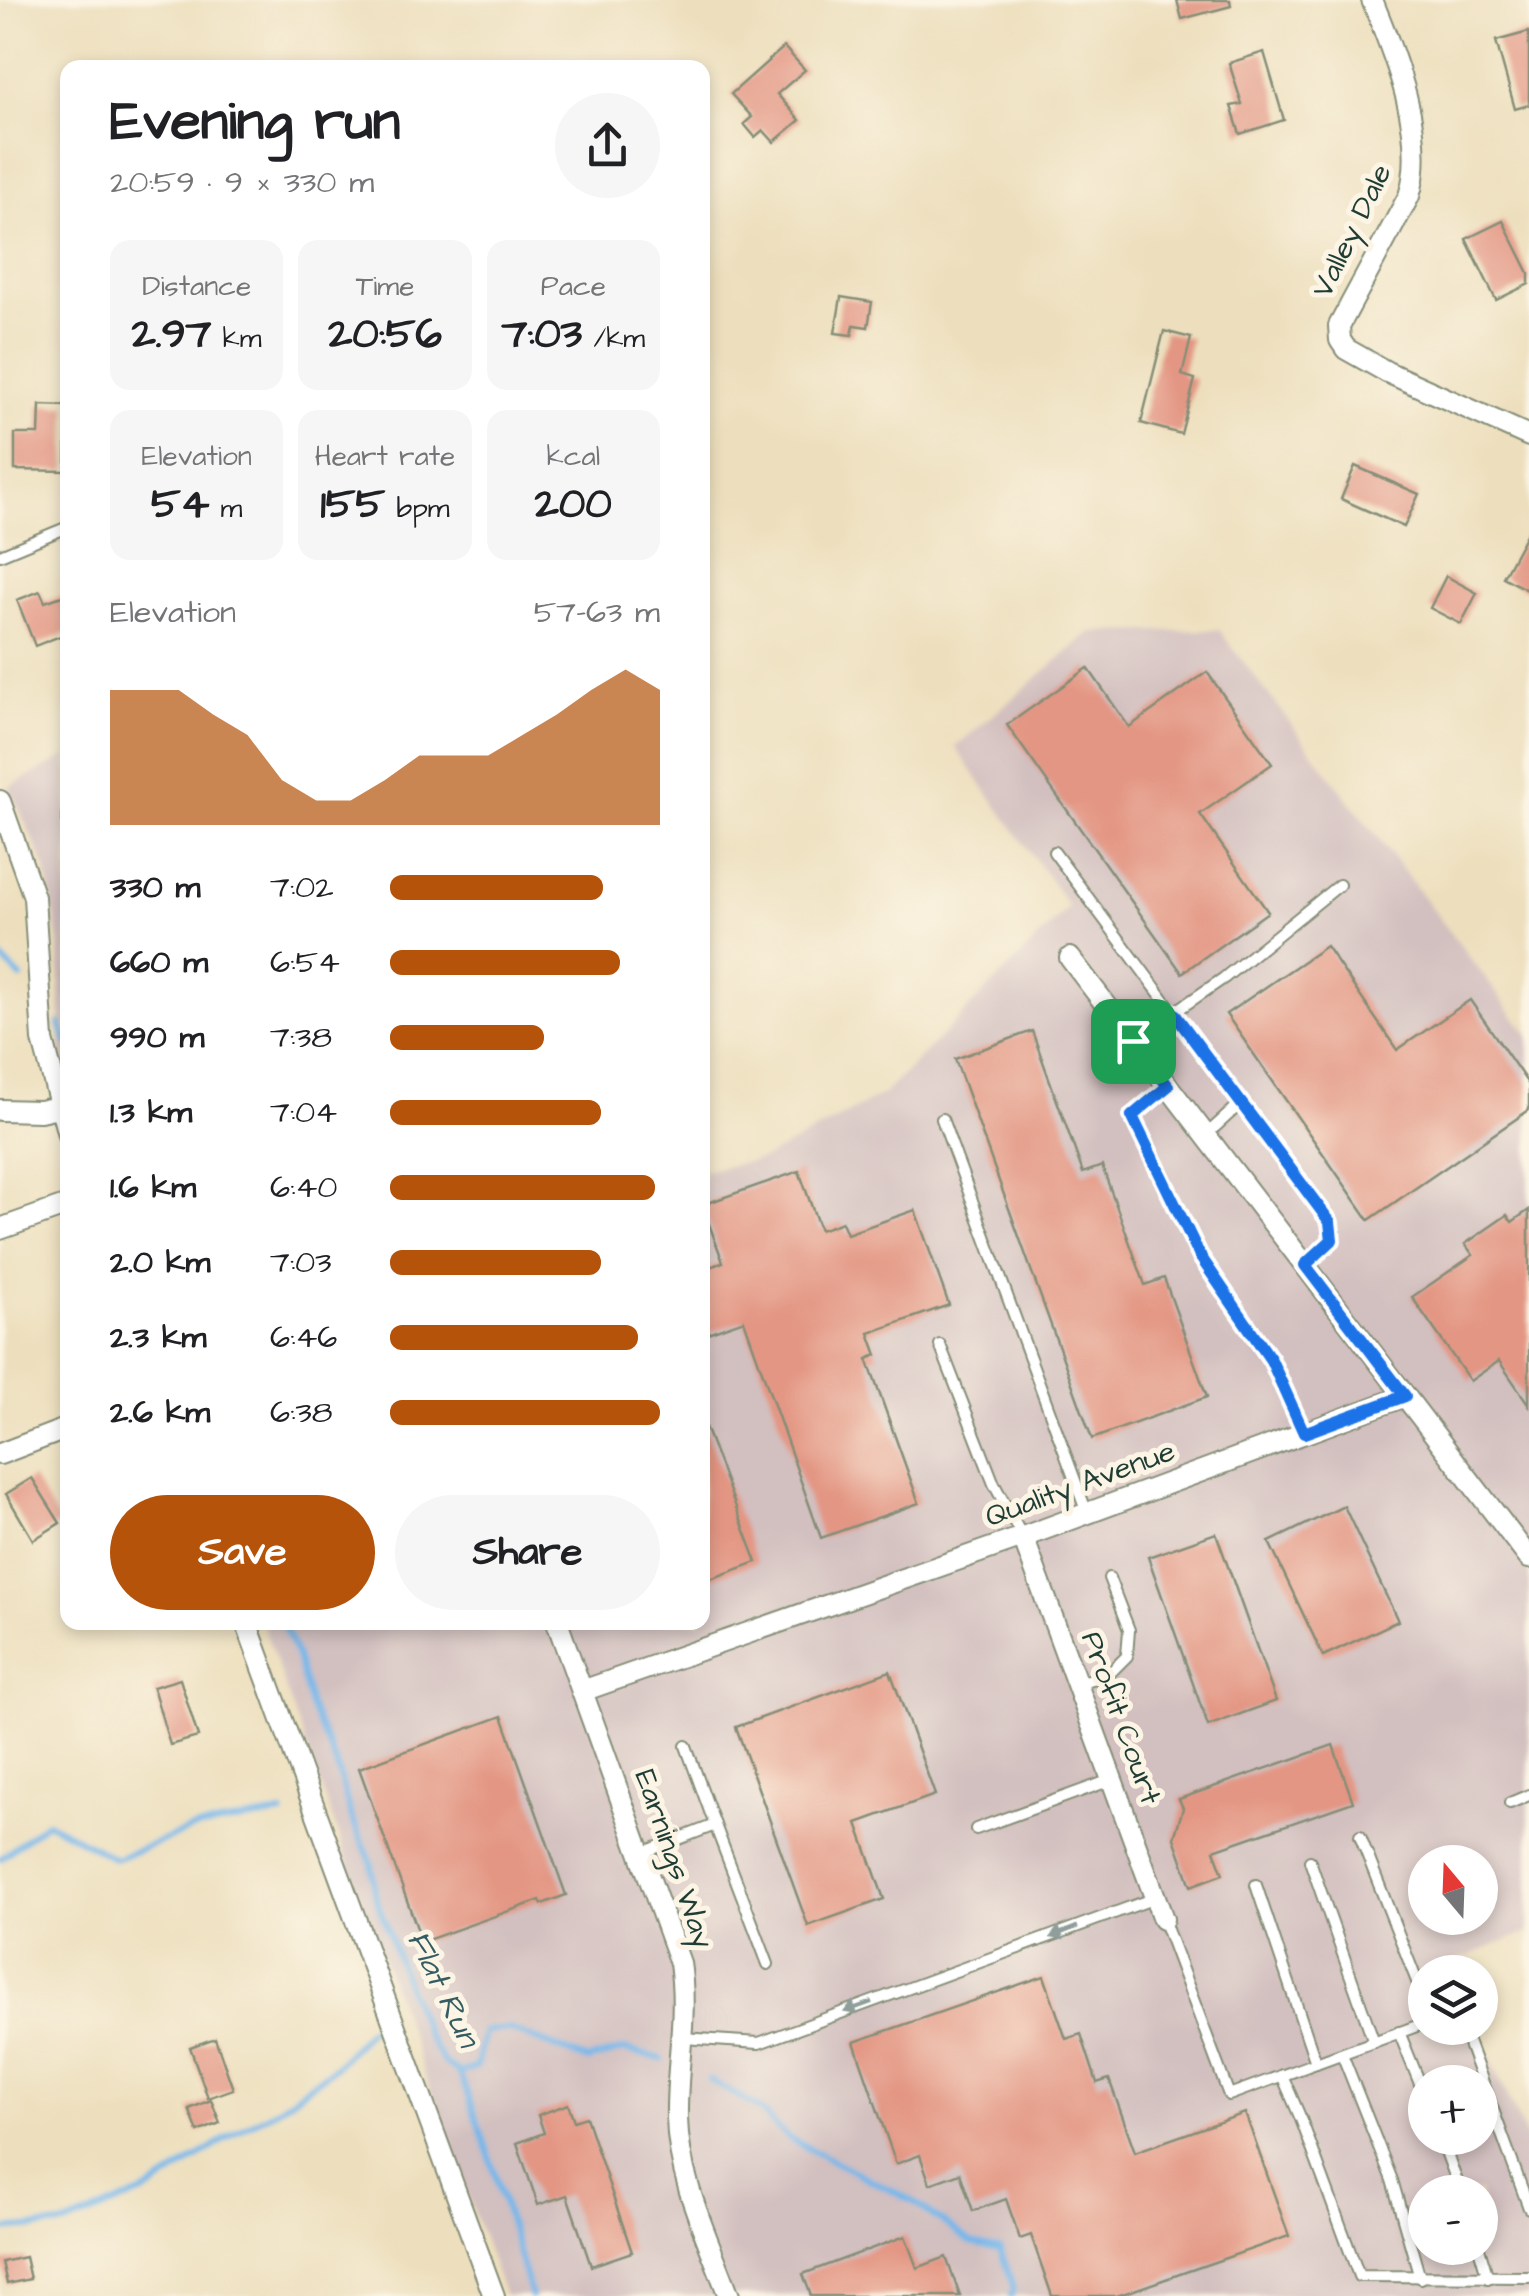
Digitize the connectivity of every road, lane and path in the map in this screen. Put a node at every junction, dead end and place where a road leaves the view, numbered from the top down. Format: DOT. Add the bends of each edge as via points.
graph roads {
  1 [pos="1372,0"];
  2 [pos="1529,436"];
  3 [pos="60,530"];
  4 [pos="0,555"];
  5 [pos="0,801"];
  6 [pos="1054,852"];
  7 [pos="1339,886"];
  8 [pos="1070,958"];
  9 [pos="1173,1012"];
  10 [pos="1133,1041"];
  11 [pos="1168,1086"];
  12 [pos="1241,1103"];
  13 [pos="58,1107"];
  14 [pos="0,1110"];
  15 [pos="60,1113"];
  16 [pos="942,1119"];
  17 [pos="1206,1136"];
  18 [pos="60,1208"];
  19 [pos="0,1229"];
  20 [pos="1305,1265"];
  21 [pos="940,1345"];
  22 [pos="1405,1396"];
  23 [pos="60,1431"];
  24 [pos="1304,1433"];
  25 [pos="0,1454"];
  26 [pos="1087,1514"];
  27 [pos="1023,1538"];
  28 [pos="1529,1558"];
  29 [pos="1109,1578"];
  30 [pos="249,1630"];
  31 [pos="560,1630"];
  32 [pos="1076,1683"];
  33 [pos="582,1692"];
  34 [pos="686,1746"];
  35 [pos="1111,1780"];
  36 [pos="1529,1795"];
  37 [pos="1510,1803"];
  38 [pos="716,1825"];
  39 [pos="976,1829"];
  40 [pos="1360,1836"];
  41 [pos="642,1853"];
  42 [pos="1310,1861"];
  43 [pos="1256,1885"];
  44 [pos="1155,1898"];
  45 [pos="1164,1919"];
  46 [pos="1408,1959"];
  47 [pos="768,1964"];
  48 [pos="1408,2029"];
  49 [pos="1399,2032"];
  50 [pos="684,2038"];
  51 [pos="1374,2042"];
  52 [pos="1469,2045"];
  53 [pos="1342,2054"];
  54 [pos="1316,2063"];
  55 [pos="1412,2065"];
  56 [pos="1282,2076"];
  57 [pos="1529,2208"];
  58 [pos="1484,2265"];
  59 [pos="1529,2277"];
  60 [pos="1420,2278"];
  61 [pos="1488,2278"];
  62 [pos="494,2296"];
  63 [pos="729,2296"];
  1 -- 2 [label="street, Valley Dale" via="1414,132 1415,177 1339,326 1340,340 1386,372"];
  3 -- 4 [label="lane"];
  5 -- 13 [label="street" via="34,898 43,1040"];
  6 -- 9 [label="lane"];
  7 -- 9 [label="lane"];
  8 -- 10 [label="street"];
  9 -- 10 [label="lane"];
  9 -- 12 [label="lane"];
  10 -- 11 [label="street"];
  11 -- 17 [label="street"];
  11 -- 24 [label="lane" via="1132,1116 1200,1256 1271,1360"];
  12 -- 17 [label="lane"];
  12 -- 20 [label="lane" via="1330,1222 1332,1240"];
  13 -- 14 [label="street"];
  13 -- 15 [label="street"];
  16 -- 26 [label="lane"];
  17 -- 20 [label="street"];
  18 -- 19 [label="street"];
  20 -- 22 [label="street"];
  21 -- 27 [label="lane" via="994,1484"];
  22 -- 24 [label="street, Quality Avenue"];
  22 -- 28 [label="street"];
  23 -- 25 [label="street"];
  24 -- 26 [label="street, Quality Avenue"];
  26 -- 27 [label="street, Quality Avenue"];
  27 -- 32 [label="street, Profit Court"];
  27 -- 33 [label="street, Quality Avenue"];
  29 -- 32 [label="lane" via="1129,1630 1127,1656 1108,1675"];
  30 -- 62 [label="street"];
  31 -- 33 [label="street, Earnings Way"];
  32 -- 35 [label="street, Profit Court"];
  33 -- 41 [label="street, Earnings Way"];
  34 -- 38 [label="lane"];
  35 -- 39 [label="lane"];
  35 -- 44 [label="street, Profit Court"];
  36 -- 37 [label="lane"];
  38 -- 41 [label="lane"];
  38 -- 47 [label="lane"];
  40 -- 46 [label="lane"];
  41 -- 50 [label="street, Earnings Way" via="680,1963"];
  42 -- 51 [label="lane"];
  43 -- 54 [label="lane"];
  44 -- 45 [label="street, Profit Court"];
  44 -- 50 [label="lane, one-way" via="759,2042"];
  45 -- 56 [label="lane" via="1230,2095"];
  48 -- 49 [label="lane"];
  49 -- 51 [label="lane"];
  49 -- 55 [label="lane"];
  50 -- 63 [label="street, Earnings Way" via="680,2148"];
  51 -- 53 [label="lane"];
  52 -- 57 [label="lane"];
  53 -- 54 [label="lane"];
  53 -- 60 [label="lane" via="1392,2180"];
  54 -- 56 [label="lane"];
  56 -- 60 [label="lane" via="1358,2276"];
  58 -- 61 [label="lane"];
  59 -- 61 [label="lane"];
  60 -- 61 [label="lane"];
}
